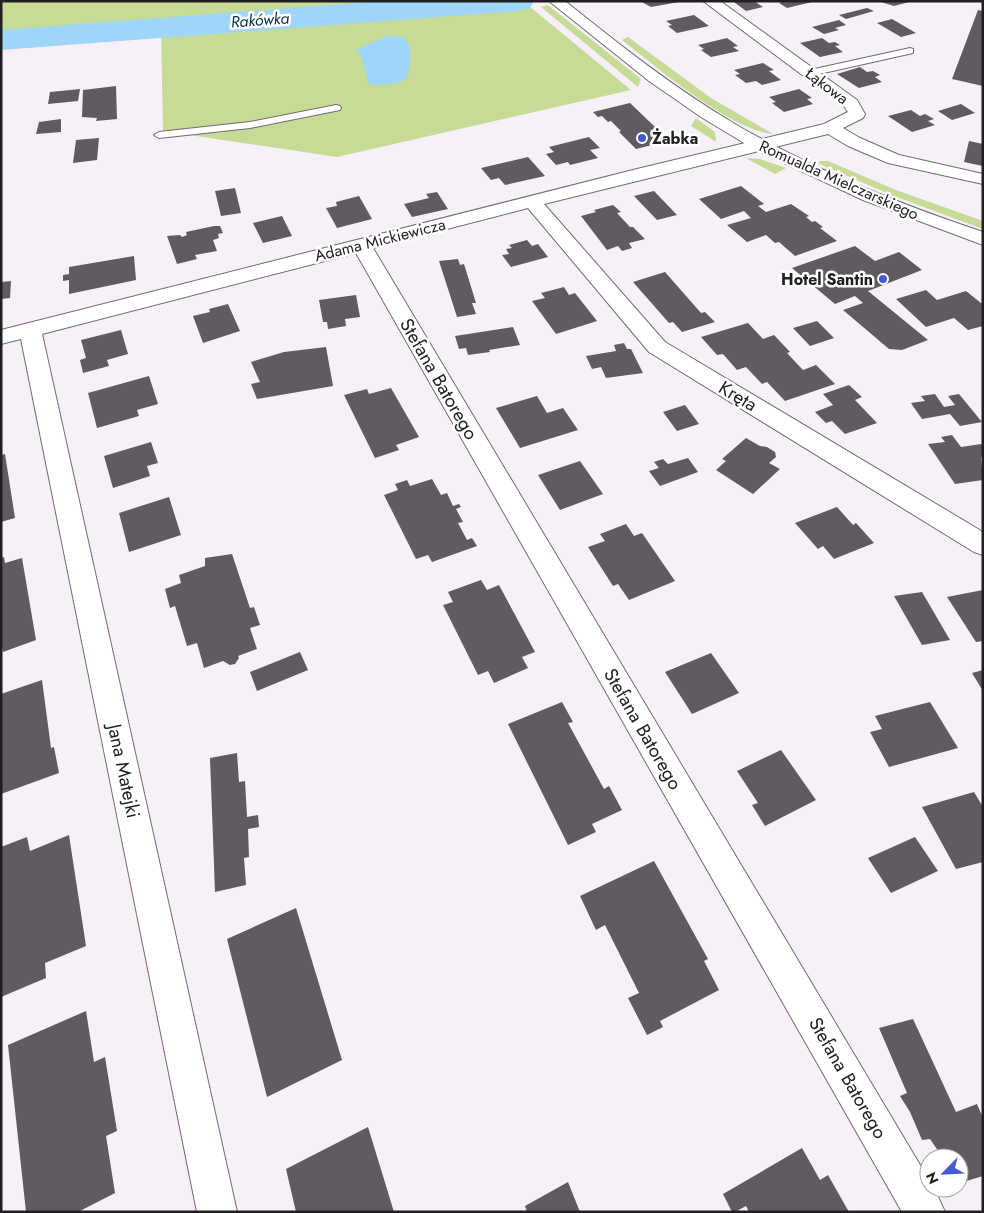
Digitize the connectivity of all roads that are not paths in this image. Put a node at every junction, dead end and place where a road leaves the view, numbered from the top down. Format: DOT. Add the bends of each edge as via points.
graph roads {
  1 [pos="710,1"];
  2 [pos="557,2"];
  3 [pos="910,51"];
  4 [pos="810,73"];
  5 [pos="336,108"];
  6 [pos="830,128"];
  7 [pos="158,135"];
  8 [pos="759,145"];
  9 [pos="983,179"];
  10 [pos="532,201"];
  11 [pos="983,239"];
  12 [pos="361,245"];
  13 [pos="16,333"];
  14 [pos="983,545"];
  15 [pos="217,1212"];
  16 [pos="926,1212"];
  1 -- 4 [label="street, Łąkowa"];
  2 -- 8 [label="street, Romualda Mielczarskiego" via="688,101"];
  3 -- 4 [label="lane"];
  4 -- 6 [label="street, Łąkowa" via="851,103 857,114"];
  5 -- 7 [label="lane" via="250,125"];
  6 -- 8 [label="street, Łąkowa"];
  6 -- 9 [label="street" via="894,159"];
  8 -- 10 [label="street, Adama Mickiewicza"];
  8 -- 11 [label="street, Romualda Mielczarskiego" via="879,200"];
  10 -- 12 [label="street, Adama Mickiewicza"];
  10 -- 14 [label="street, Kręta" via="657,346"];
  12 -- 13 [label="street, Adama Mickiewicza"];
  12 -- 16 [label="street, Stefana Batorego"];
  13 -- 15 [label="street, Jana Matejki"];
}
